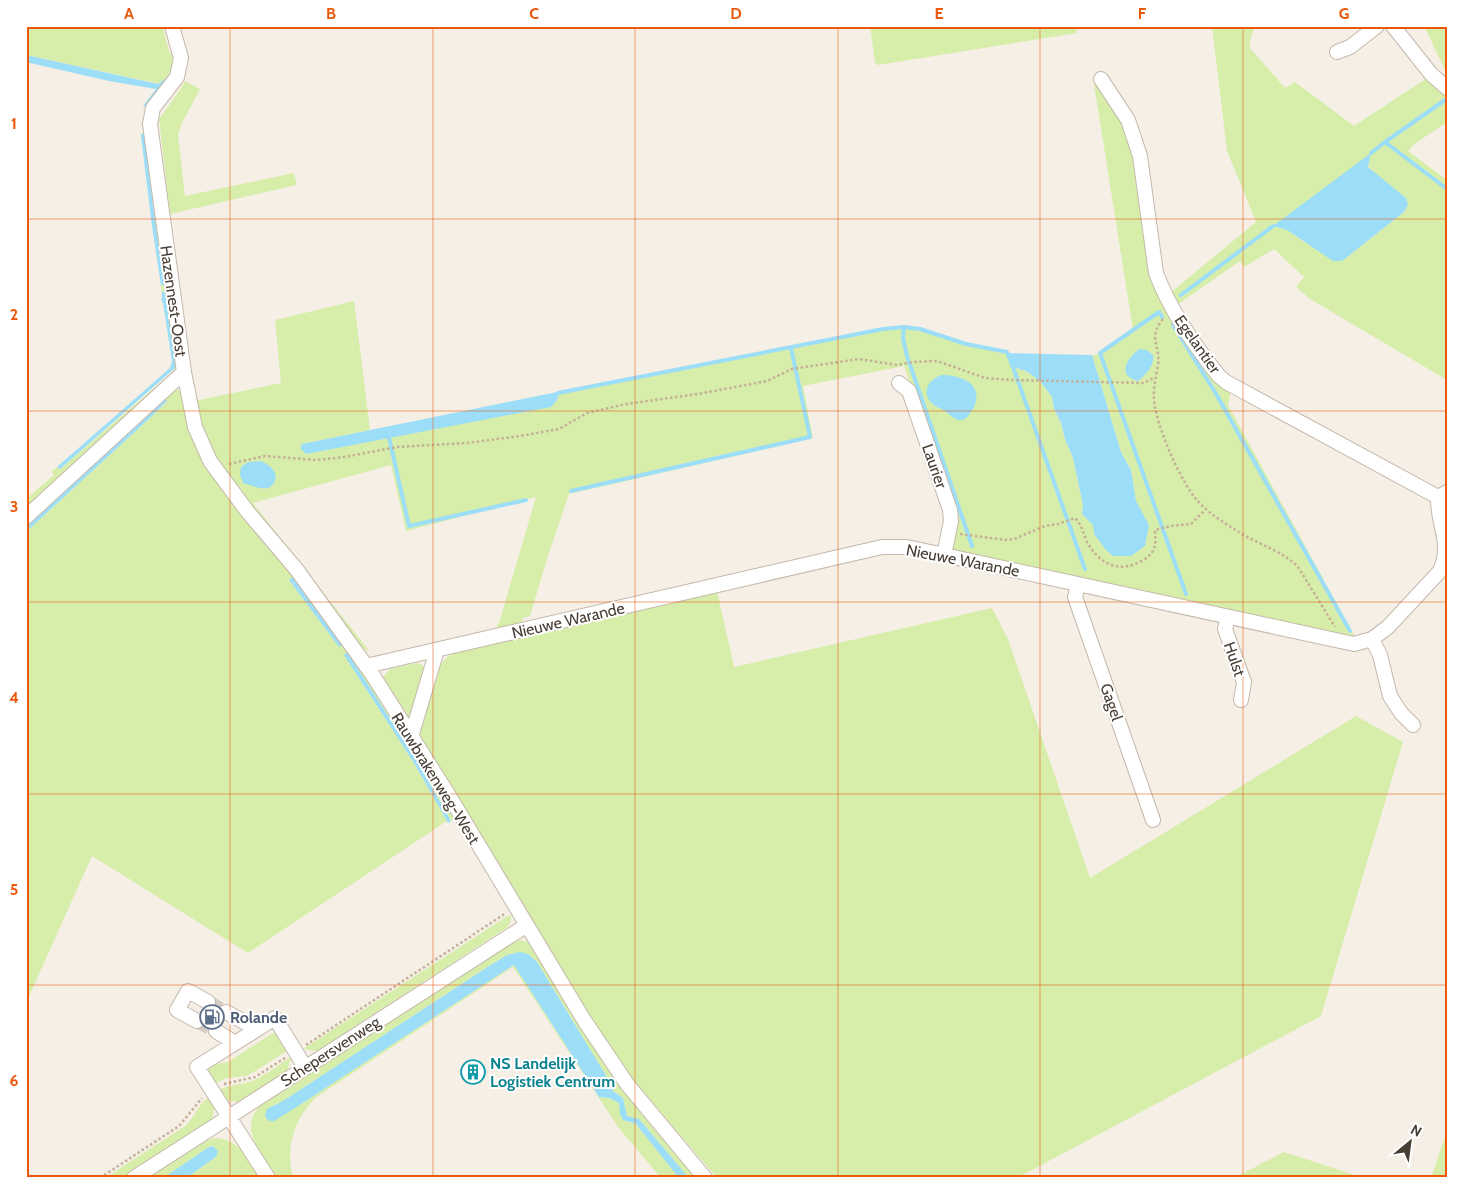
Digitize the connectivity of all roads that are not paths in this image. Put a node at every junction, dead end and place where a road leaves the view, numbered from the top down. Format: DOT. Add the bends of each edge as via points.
graph roads {
  1 [pos="172,26"];
  2 [pos="1377,26"];
  3 [pos="1393,26"];
  4 [pos="1337,52"];
  5 [pos="1101,79"];
  6 [pos="1447,88"];
  7 [pos="184,372"];
  8 [pos="899,383"];
  9 [pos="1442,495"];
  10 [pos="26,517"];
  11 [pos="944,556"];
  12 [pos="1078,584"];
  13 [pos="1228,617"];
  14 [pos="1372,639"];
  15 [pos="437,650"];
  16 [pos="366,666"];
  17 [pos="1241,700"];
  18 [pos="1413,725"];
  19 [pos="411,737"];
  20 [pos="1153,820"];
  21 [pos="527,925"];
  22 [pos="208,1002"];
  23 [pos="226,1012"];
  24 [pos="197,1021"];
  25 [pos="257,1030"];
  26 [pos="216,1031"];
  27 [pos="235,1043"];
  28 [pos="306,1067"];
  29 [pos="228,1116"];
  30 [pos="134,1178"];
  31 [pos="268,1178"];
  32 [pos="705,1178"];
  1 -- 7 [label="street, Hazennest-Oost" via="181,58 176,77 153,108 150,124"];
  2 -- 4 [label="street" via="1350,47"];
  3 -- 6 [label="street" via="1431,74"];
  5 -- 9 [label="street, Egelantier" via="1128,120 1140,156 1156,273 1174,310 1213,368 1226,382"];
  7 -- 10 [label="street, Hazennest-Oost"];
  7 -- 16 [label="street, Rauwbrakenweg-West" via="195,427 214,467 247,512 297,570"];
  8 -- 11 [label="street, Laurier" via="909,391 950,510"];
  9 -- 14 [label="street, Nieuwe Warande" via="1437,510 1446,549 1440,571 1388,627"];
  11 -- 12 [label="street, Nieuwe Warande"];
  11 -- 15 [label="street, Nieuwe Warande" via="907,548 882,548"];
  12 -- 13 [label="street, Nieuwe Warande"];
  12 -- 20 [label="street, Gagel" via="1075,598"];
  13 -- 14 [label="street, Nieuwe Warande" via="1354,644"];
  13 -- 17 [label="street, Hulst" via="1225,629 1244,682"];
  14 -- 18 [label="street" via="1380,655 1390,696"];
  15 -- 16 [label="street, Nieuwe Warande"];
  15 -- 19 [label="street"];
  16 -- 19 [label="street, Rauwbrakenweg-West"];
  19 -- 21 [label="street, Rauwbrakenweg-West"];
  21 -- 28 [label="street, Schepersvenweg"];
  21 -- 32 [label="street, Rauwbrakenweg-West" via="584,1020 628,1084"];
  22 -- 24 [label="street" via="188,991 177,1010"];
  23 -- 25 [label="street"];
  25 -- 27 [label="street"];
  25 -- 28 [label="street" via="275,1018"];
  26 -- 27 [label="street"];
  27 -- 29 [label="street" via="197,1067"];
  28 -- 29 [label="street, Schepersvenweg"];
  29 -- 30 [label="street, Schepersvenweg"];
  29 -- 31 [label="street"];
}
